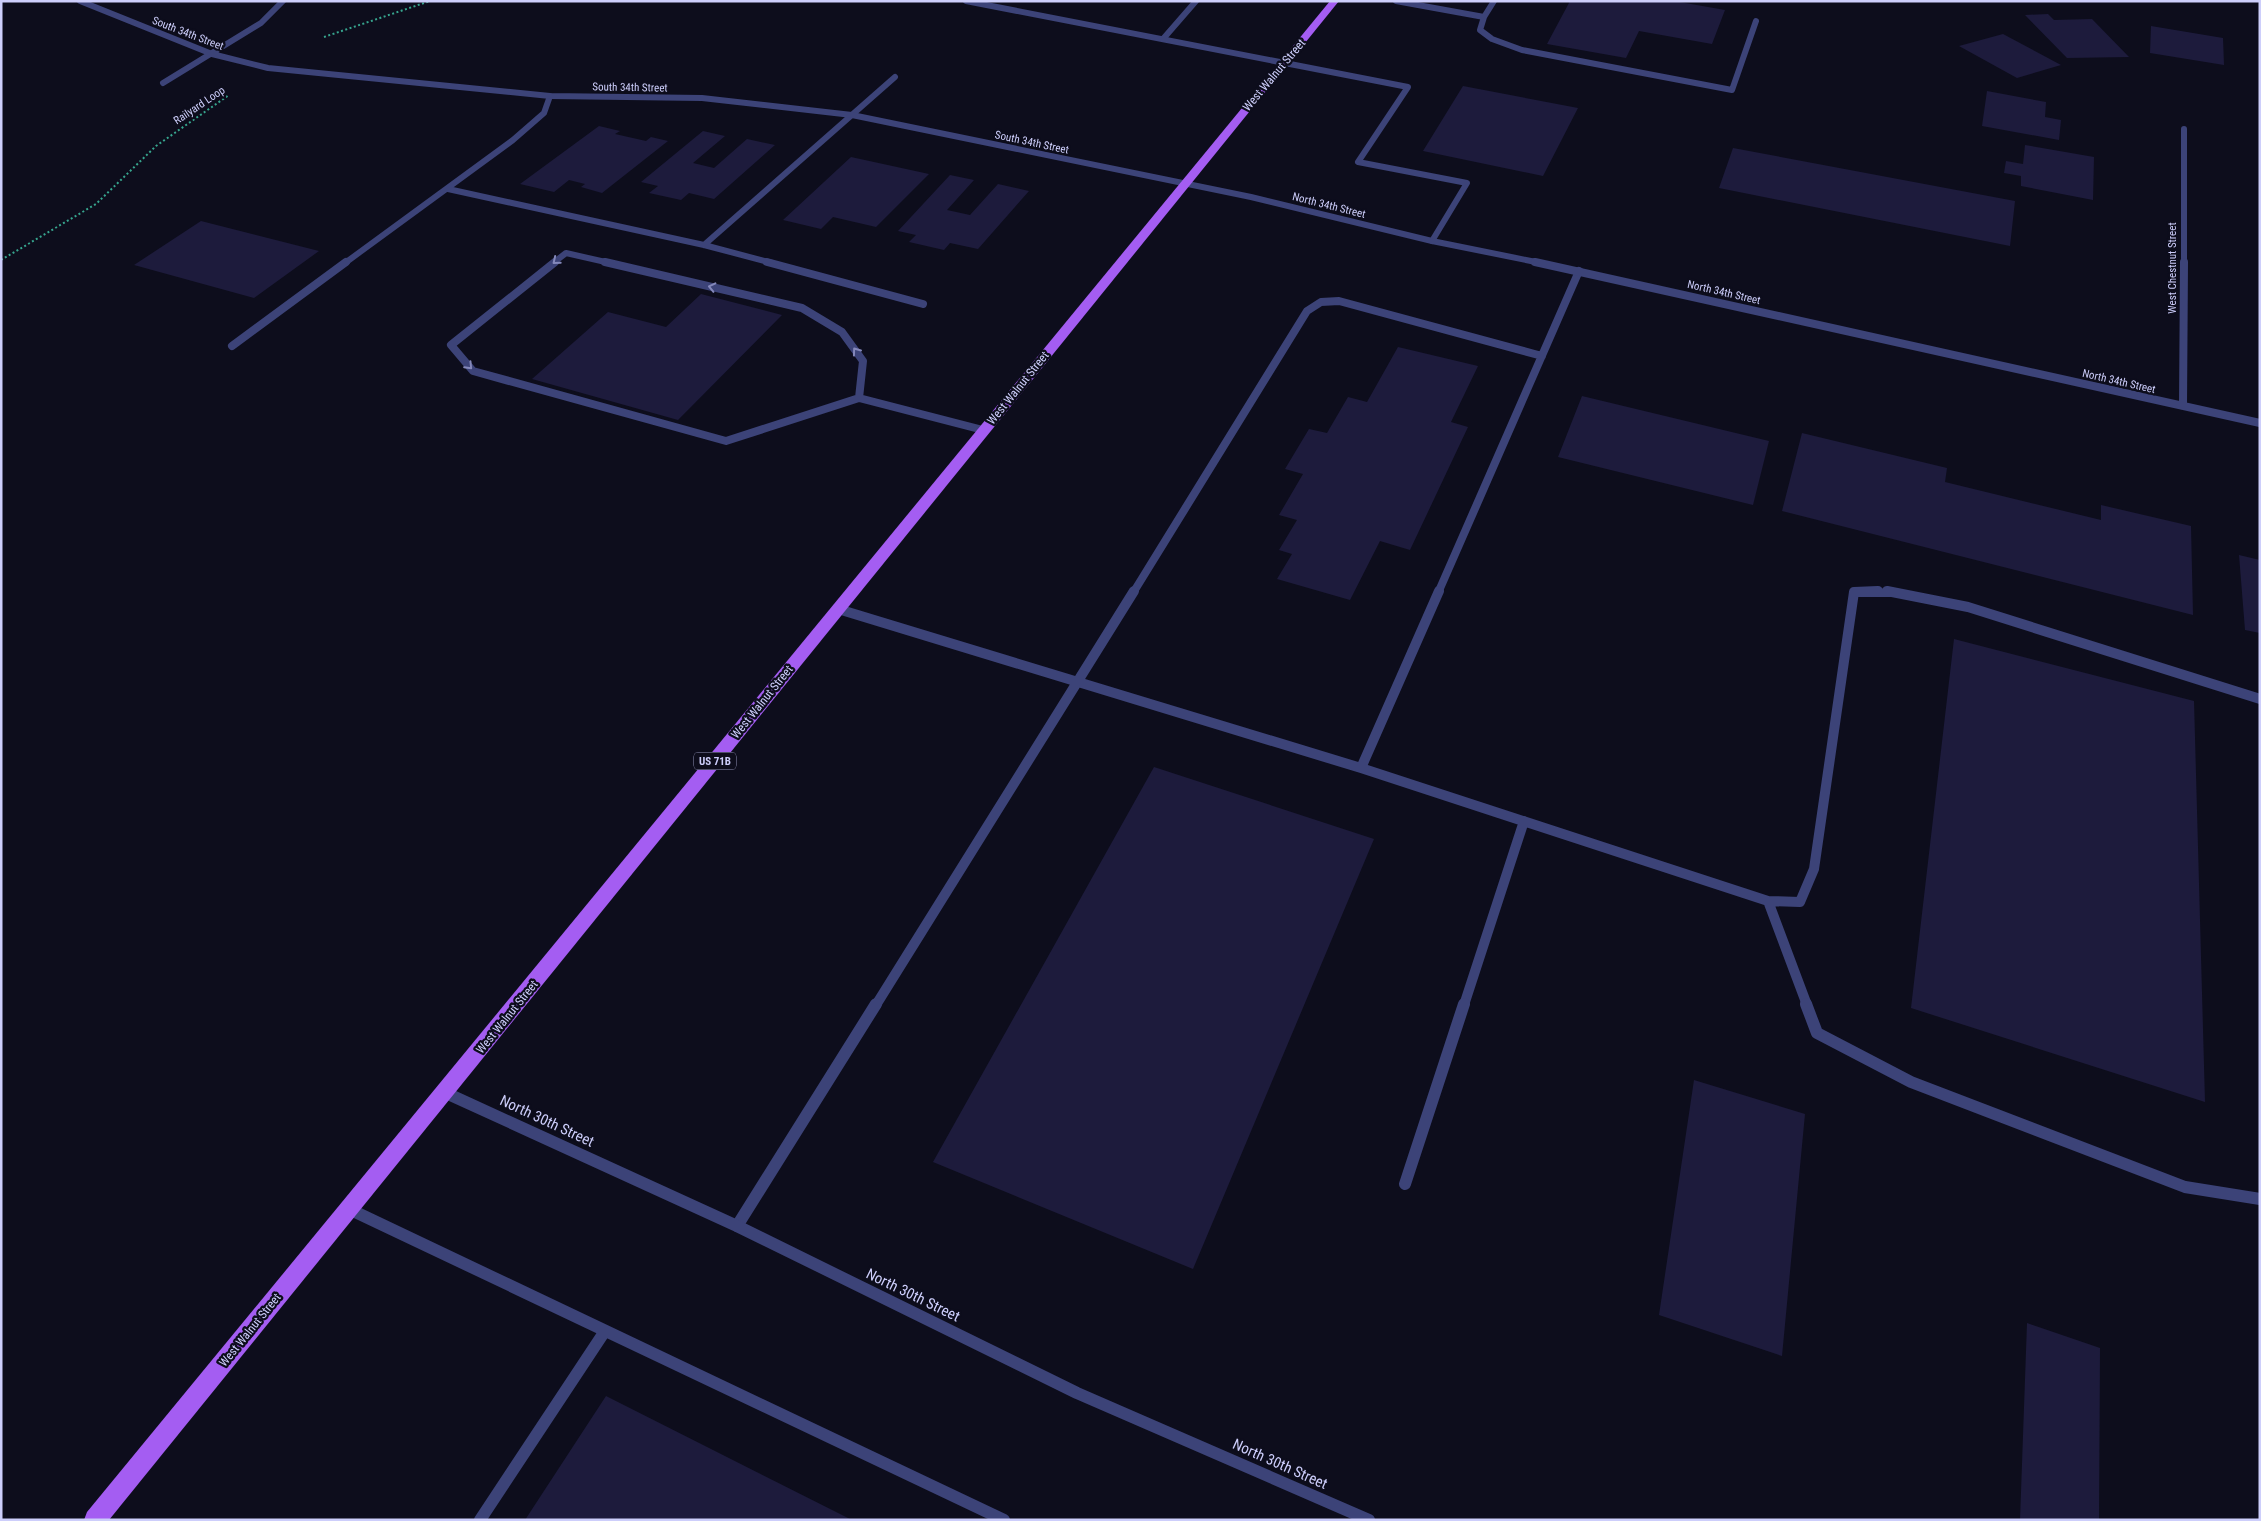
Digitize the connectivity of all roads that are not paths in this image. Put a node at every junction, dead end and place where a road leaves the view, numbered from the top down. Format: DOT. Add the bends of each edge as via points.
graph roads {
  1 [pos="80,1"];
  2 [pos="283,1"];
  3 [pos="966,1"];
  4 [pos="1196,1"];
  5 [pos="1335,1"];
  6 [pos="1396,1"];
  7 [pos="1494,1"];
  8 [pos="1484,16"];
  9 [pos="1756,21"];
  10 [pos="1163,39"];
  11 [pos="212,54"];
  12 [pos="1284,63"];
  13 [pos="895,76"];
  14 [pos="163,83"];
  15 [pos="550,96"];
  16 [pos="852,115"];
  17 [pos="2184,129"];
  18 [pos="1184,184"];
  19 [pos="448,189"];
  20 [pos="1432,241"];
  21 [pos="704,245"];
  22 [pos="1579,272"];
  23 [pos="923,304"];
  24 [pos="232,346"];
  25 [pos="1542,356"];
  26 [pos="859,398"];
  27 [pos="2183,406"];
  28 [pos="2260,424"];
  29 [pos="983,430"];
  30 [pos="838,609"];
  31 [pos="1078,682"];
  32 [pos="2260,699"];
  33 [pos="1361,768"];
  34 [pos="1524,821"];
  35 [pos="1768,901"];
  36 [pos="446,1093"];
  37 [pos="1405,1184"];
  38 [pos="2260,1199"];
  39 [pos="349,1209"];
  40 [pos="737,1226"];
  41 [pos="605,1331"];
  42 [pos="95,1520"];
  43 [pos="480,1520"];
  44 [pos="1004,1520"];
  45 [pos="1369,1520"];
  1 -- 11 [label="street, South 34th Street"];
  2 -- 11 [label="street" via="261,23"];
  3 -- 10 [label="street"];
  4 -- 10 [label="street"];
  5 -- 12 [label="main road, West Walnut Street / US 71B"];
  6 -- 8 [label="street"];
  7 -- 8 [label="street"];
  8 -- 9 [label="street" via="1480,30 1492,39 1522,50 1732,90"];
  10 -- 12 [label="street"];
  11 -- 14 [label="street"];
  11 -- 15 [label="street, South 34th Street" via="268,68"];
  12 -- 18 [label="main road, West Walnut Street / US 71B"];
  12 -- 20 [label="street" via="1408,87 1358,162 1467,183"];
  13 -- 16 [label="street"];
  15 -- 16 [label="street, South 34th Street" via="702,98"];
  15 -- 19 [label="street" via="544,113"];
  16 -- 18 [label="street, South 34th Street"];
  16 -- 21 [label="street"];
  17 -- 27 [label="street, West Chestnut Street"];
  18 -- 20 [label="street, North 34th Street"];
  18 -- 29 [label="main road, West Walnut Street / US 71B"];
  19 -- 21 [label="street"];
  19 -- 24 [label="street"];
  20 -- 22 [label="street, North 34th Street"];
  21 -- 23 [label="street"];
  22 -- 25 [label="street"];
  22 -- 27 [label="street, North 34th Street"];
  25 -- 31 [label="street" via="1339,301 1321,302 1307,311"];
  25 -- 33 [label="street"];
  26 -- 26 [label="street, one-way" via="863,361 842,332 802,308 566,254 451,345 473,371 726,441"];
  26 -- 29 [label="street"];
  27 -- 28 [label="street, North 34th Street"];
  29 -- 30 [label="main road, West Walnut Street / US 71B"];
  30 -- 31 [label="street"];
  30 -- 36 [label="main road, West Walnut Street / US 71B"];
  31 -- 33 [label="street"];
  31 -- 40 [label="street"];
  32 -- 35 [label="street" via="1968,607 1886,591 1854,592 1814,869 1800,902"];
  33 -- 34 [label="street"];
  34 -- 35 [label="street"];
  34 -- 37 [label="street"];
  35 -- 38 [label="street" via="1817,1034 1911,1082 2185,1187"];
  36 -- 39 [label="main road, West Walnut Street / US 71B"];
  36 -- 40 [label="street, North 30th Street"];
  39 -- 41 [label="street"];
  39 -- 42 [label="main road, West Walnut Street / US 71B"];
  40 -- 45 [label="street, North 30th Street" via="1077,1393"];
  41 -- 43 [label="street"];
  41 -- 44 [label="street"];
}
